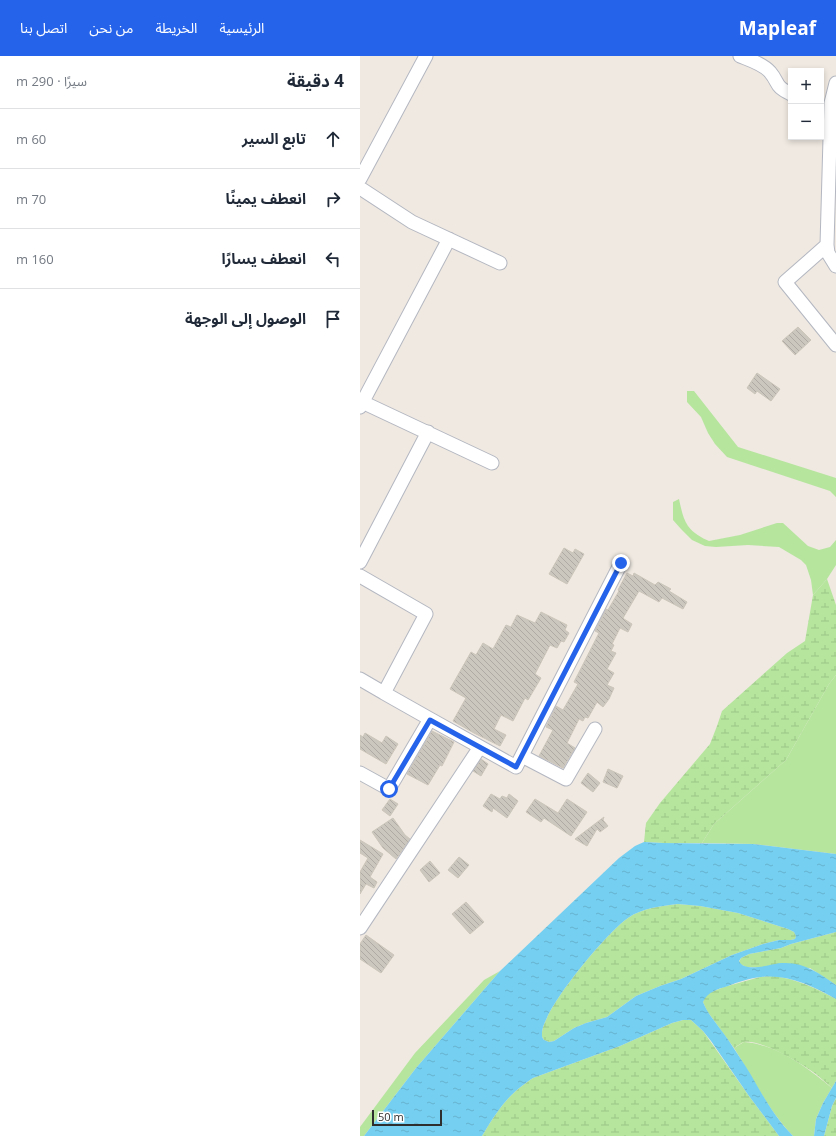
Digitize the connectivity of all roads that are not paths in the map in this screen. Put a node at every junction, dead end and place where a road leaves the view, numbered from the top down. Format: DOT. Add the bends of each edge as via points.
graph roads {
  1 [pos="426,56"];
  2 [pos="740,56"];
  3 [pos="836,83"];
  4 [pos="788,93"];
  5 [pos="826,102"];
  6 [pos="360,179"];
  7 [pos="360,188"];
  8 [pos="448,239"];
  9 [pos="826,245"];
  10 [pos="500,263"];
  11 [pos="836,266"];
  12 [pos="836,345"];
  13 [pos="361,403"];
  14 [pos="428,432"];
  15 [pos="492,463"];
  16 [pos="360,562"];
  17 [pos="621,563"];
  18 [pos="360,576"];
  19 [pos="360,679"];
  20 [pos="384,692"];
  21 [pos="430,720"];
  22 [pos="596,729"];
  23 [pos="480,747"];
  24 [pos="522,756"];
  25 [pos="360,773"];
  26 [pos="360,928"];
  1 -- 6 [label="street"];
  2 -- 4 [label="street" via="761,65 770,72 778,88"];
  3 -- 5 [label="street"];
  5 -- 9 [label="street"];
  7 -- 8 [label="street" via="412,222"];
  8 -- 10 [label="street"];
  8 -- 13 [label="street"];
  9 -- 11 [label="street"];
  9 -- 12 [label="street" via="785,282"];
  13 -- 14 [label="street"];
  14 -- 15 [label="street"];
  14 -- 16 [label="street"];
  17 -- 24 [label="street"];
  18 -- 20 [label="street" via="426,614"];
  19 -- 20 [label="street"];
  20 -- 21 [label="street"];
  21 -- 23 [label="street"];
  21 -- 25 [label="street" via="389,789"];
  22 -- 24 [label="street" via="566,779"];
  23 -- 24 [label="street" via="516,767"];
  23 -- 26 [label="street"];
}
